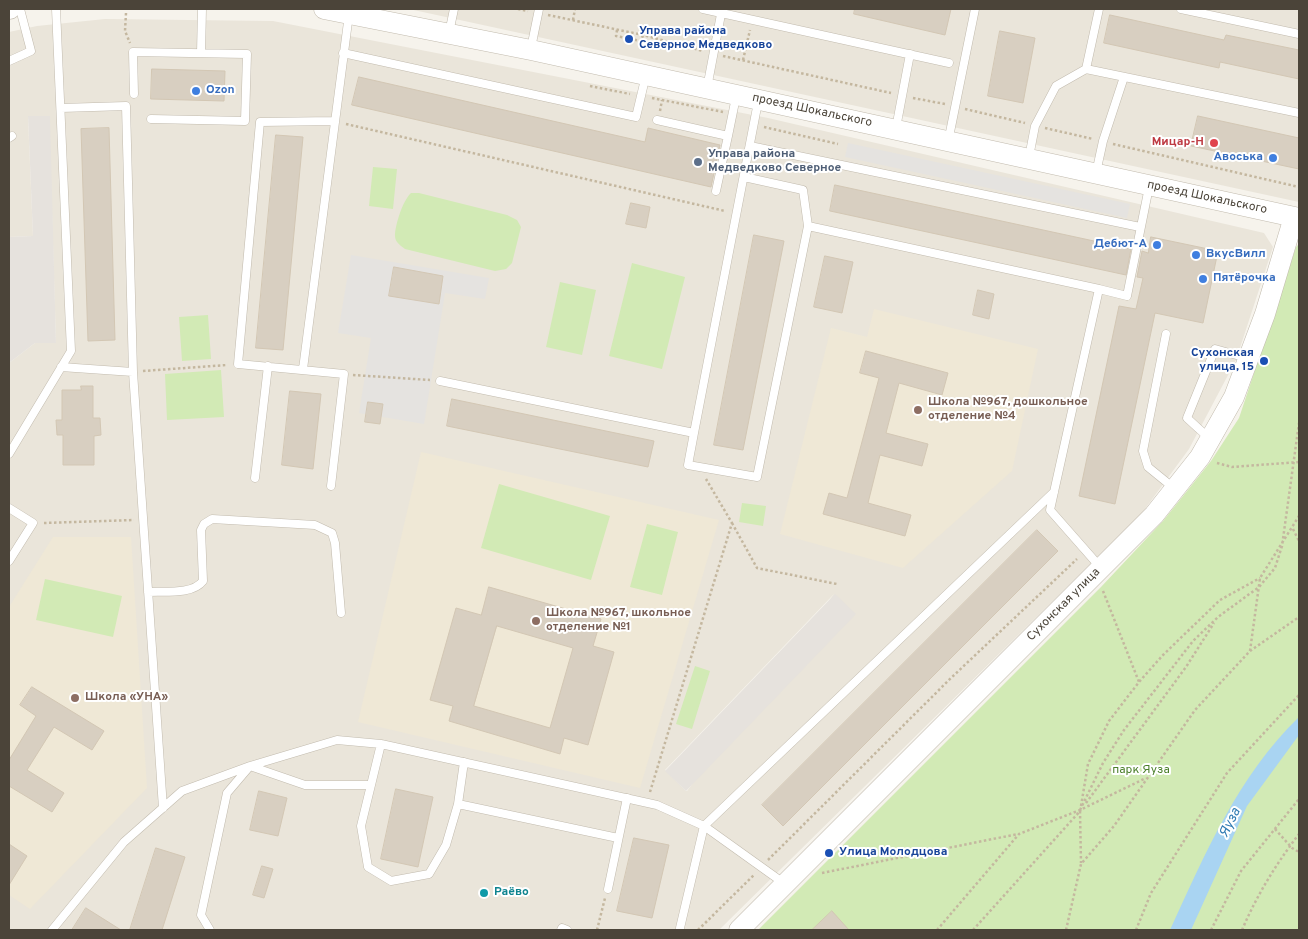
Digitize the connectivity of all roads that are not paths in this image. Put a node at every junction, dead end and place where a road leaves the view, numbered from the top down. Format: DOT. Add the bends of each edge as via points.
graph roads {
  1 [pos="20,9"];
  2 [pos="56,9"];
  3 [pos="202,9"];
  4 [pos="324,9"];
  5 [pos="454,9"];
  6 [pos="539,9"];
  7 [pos="703,9"];
  8 [pos="975,9"];
  9 [pos="1098,9"];
  10 [pos="1181,9"];
  11 [pos="722,10"];
  12 [pos="1193,10"];
  13 [pos="349,13"];
  14 [pos="449,33"];
  15 [pos="1299,34"];
  16 [pos="531,50"];
  17 [pos="201,53"];
  18 [pos="343,54"];
  19 [pos="910,54"];
  20 [pos="9,61"];
  21 [pos="949,63"];
  22 [pos="1086,69"];
  23 [pos="646,75"];
  24 [pos="1124,77"];
  25 [pos="707,88"];
  26 [pos="134,94"];
  27 [pos="758,100"];
  28 [pos="734,104"];
  29 [pos="61,108"];
  30 [pos="1299,113"];
  31 [pos="151,119"];
  32 [pos="657,120"];
  33 [pos="335,121"];
  34 [pos="895,130"];
  35 [pos="728,136"];
  36 [pos="948,142"];
  37 [pos="750,146"];
  38 [pos="1029,159"];
  39 [pos="1096,173"];
  40 [pos="744,177"];
  41 [pos="1149,185"];
  42 [pos="716,191"];
  43 [pos="1297,218"];
  44 [pos="808,226"];
  45 [pos="1140,227"];
  46 [pos="1099,289"];
  47 [pos="1166,334"];
  48 [pos="1248,359"];
  49 [pos="268,366"];
  50 [pos="61,367"];
  51 [pos="303,369"];
  52 [pos="133,372"];
  53 [pos="440,381"];
  54 [pos="694,433"];
  55 [pos="1210,439"];
  56 [pos="9,454"];
  57 [pos="255,478"];
  58 [pos="331,486"];
  59 [pos="1175,488"];
  60 [pos="1054,492"];
  61 [pos="9,508"];
  62 [pos="9,561"];
  63 [pos="1102,577"];
  64 [pos="148,592"];
  65 [pos="341,613"];
  66 [pos="381,744"];
  67 [pos="464,762"];
  68 [pos="250,766"];
  69 [pos="371,785"];
  70 [pos="627,798"];
  71 [pos="458,804"];
  72 [pos="163,808"];
  73 [pos="704,826"];
  74 [pos="618,838"];
  75 [pos="785,884"];
  76 [pos="608,889"];
  77 [pos="680,928"];
  78 [pos="52,930"];
  79 [pos="210,930"];
  80 [pos="561,930"];
  81 [pos="567,930"];
  82 [pos="739,930"];
  1 -- 20 [label="lane" via="32,51"];
  2 -- 29 [label="lane"];
  3 -- 17 [label="lane"];
  4 -- 13 [label="street, проезд Шокальского"];
  5 -- 14 [label="lane"];
  6 -- 16 [label="lane"];
  7 -- 11 [label="lane"];
  8 -- 36 [label="lane"];
  9 -- 22 [label="lane"];
  10 -- 12 [label="lane"];
  11 -- 19 [label="lane"];
  11 -- 25 [label="lane"];
  12 -- 15 [label="lane"];
  13 -- 14 [label="street, проезд Шокальского"];
  13 -- 18 [label="lane"];
  14 -- 16 [label="street, проезд Шокальского"];
  16 -- 23 [label="street, проезд Шокальского"];
  17 -- 26 [label="lane" via="133,52"];
  17 -- 31 [label="lane" via="248,54 244,122"];
  18 -- 23 [label="lane" via="636,117"];
  18 -- 33 [label="lane"];
  19 -- 21 [label="lane"];
  19 -- 34 [label="lane"];
  22 -- 24 [label="lane"];
  22 -- 38 [label="lane" via="1056,86 1035,126"];
  23 -- 25 [label="street, проезд Шокальского"];
  24 -- 30 [label="lane"];
  24 -- 39 [label="lane"];
  25 -- 28 [label="street, проезд Шокальского"];
  27 -- 28 [label="street, проезд Шокальского"];
  27 -- 34 [label="street, проезд Шокальского"];
  27 -- 37 [label="lane"];
  28 -- 35 [label="lane"];
  29 -- 50 [label="lane" via="71,351"];
  29 -- 52 [label="lane" via="126,106"];
  32 -- 35 [label="lane"];
  33 -- 49 [label="lane" via="260,122 238,364"];
  33 -- 51 [label="lane"];
  34 -- 36 [label="street, проезд Шокальского"];
  35 -- 42 [label="lane"];
  36 -- 38 [label="street, проезд Шокальского"];
  37 -- 40 [label="lane"];
  37 -- 45 [label="lane"];
  38 -- 39 [label="street, проезд Шокальского"];
  39 -- 41 [label="street, проезд Шокальского"];
  40 -- 44 [label="lane" via="802,190"];
  40 -- 54 [label="lane"];
  41 -- 43 [label="street, проезд Шокальского"];
  41 -- 45 [label="lane"];
  43 -- 48 [label="street, Сухонская улица"];
  44 -- 46 [label="lane"];
  44 -- 54 [label="lane" via="757,477 688,464"];
  45 -- 46 [label="lane" via="1127,296"];
  46 -- 60 [label="lane"];
  47 -- 59 [label="lane" via="1143,451 1148,467"];
  48 -- 55 [label="street, Сухонская улица" via="1234,397"];
  48 -- 55 [label="lane" via="1215,349 1187,418"];
  49 -- 51 [label="lane"];
  49 -- 57 [label="lane"];
  50 -- 52 [label="lane"];
  50 -- 56 [label="lane"];
  51 -- 58 [label="lane" via="344,374"];
  52 -- 64 [label="lane"];
  53 -- 54 [label="lane"];
  55 -- 59 [label="street, Сухонская улица"];
  59 -- 63 [label="street, Сухонская улица"];
  60 -- 63 [label="lane" via="1050,510 1086,551"];
  60 -- 73 [label="lane"];
  61 -- 62 [label="lane" via="33,523"];
  63 -- 75 [label="street, Сухонская улица"];
  64 -- 65 [label="lane" via="199,586 203,581 201,530 212,519 315,525 332,533 335,543"];
  64 -- 72 [label="lane"];
  66 -- 67 [label="lane"];
  66 -- 68 [label="lane" via="337,740"];
  66 -- 69 [label="lane"];
  67 -- 70 [label="lane"];
  67 -- 71 [label="lane"];
  68 -- 69 [label="lane" via="305,785"];
  68 -- 72 [label="lane" via="182,791"];
  68 -- 79 [label="lane" via="227,793 200,914"];
  69 -- 71 [label="lane" via="361,826 368,867 392,881 429,874 446,845"];
  70 -- 73 [label="lane"];
  70 -- 74 [label="lane"];
  71 -- 74 [label="lane"];
  72 -- 78 [label="lane" via="124,842"];
  73 -- 75 [label="lane"];
  73 -- 77 [label="lane"];
  74 -- 76 [label="lane"];
  75 -- 82 [label="street, Сухонская улица"];
  80 -- 81 [label="lane"];
}
